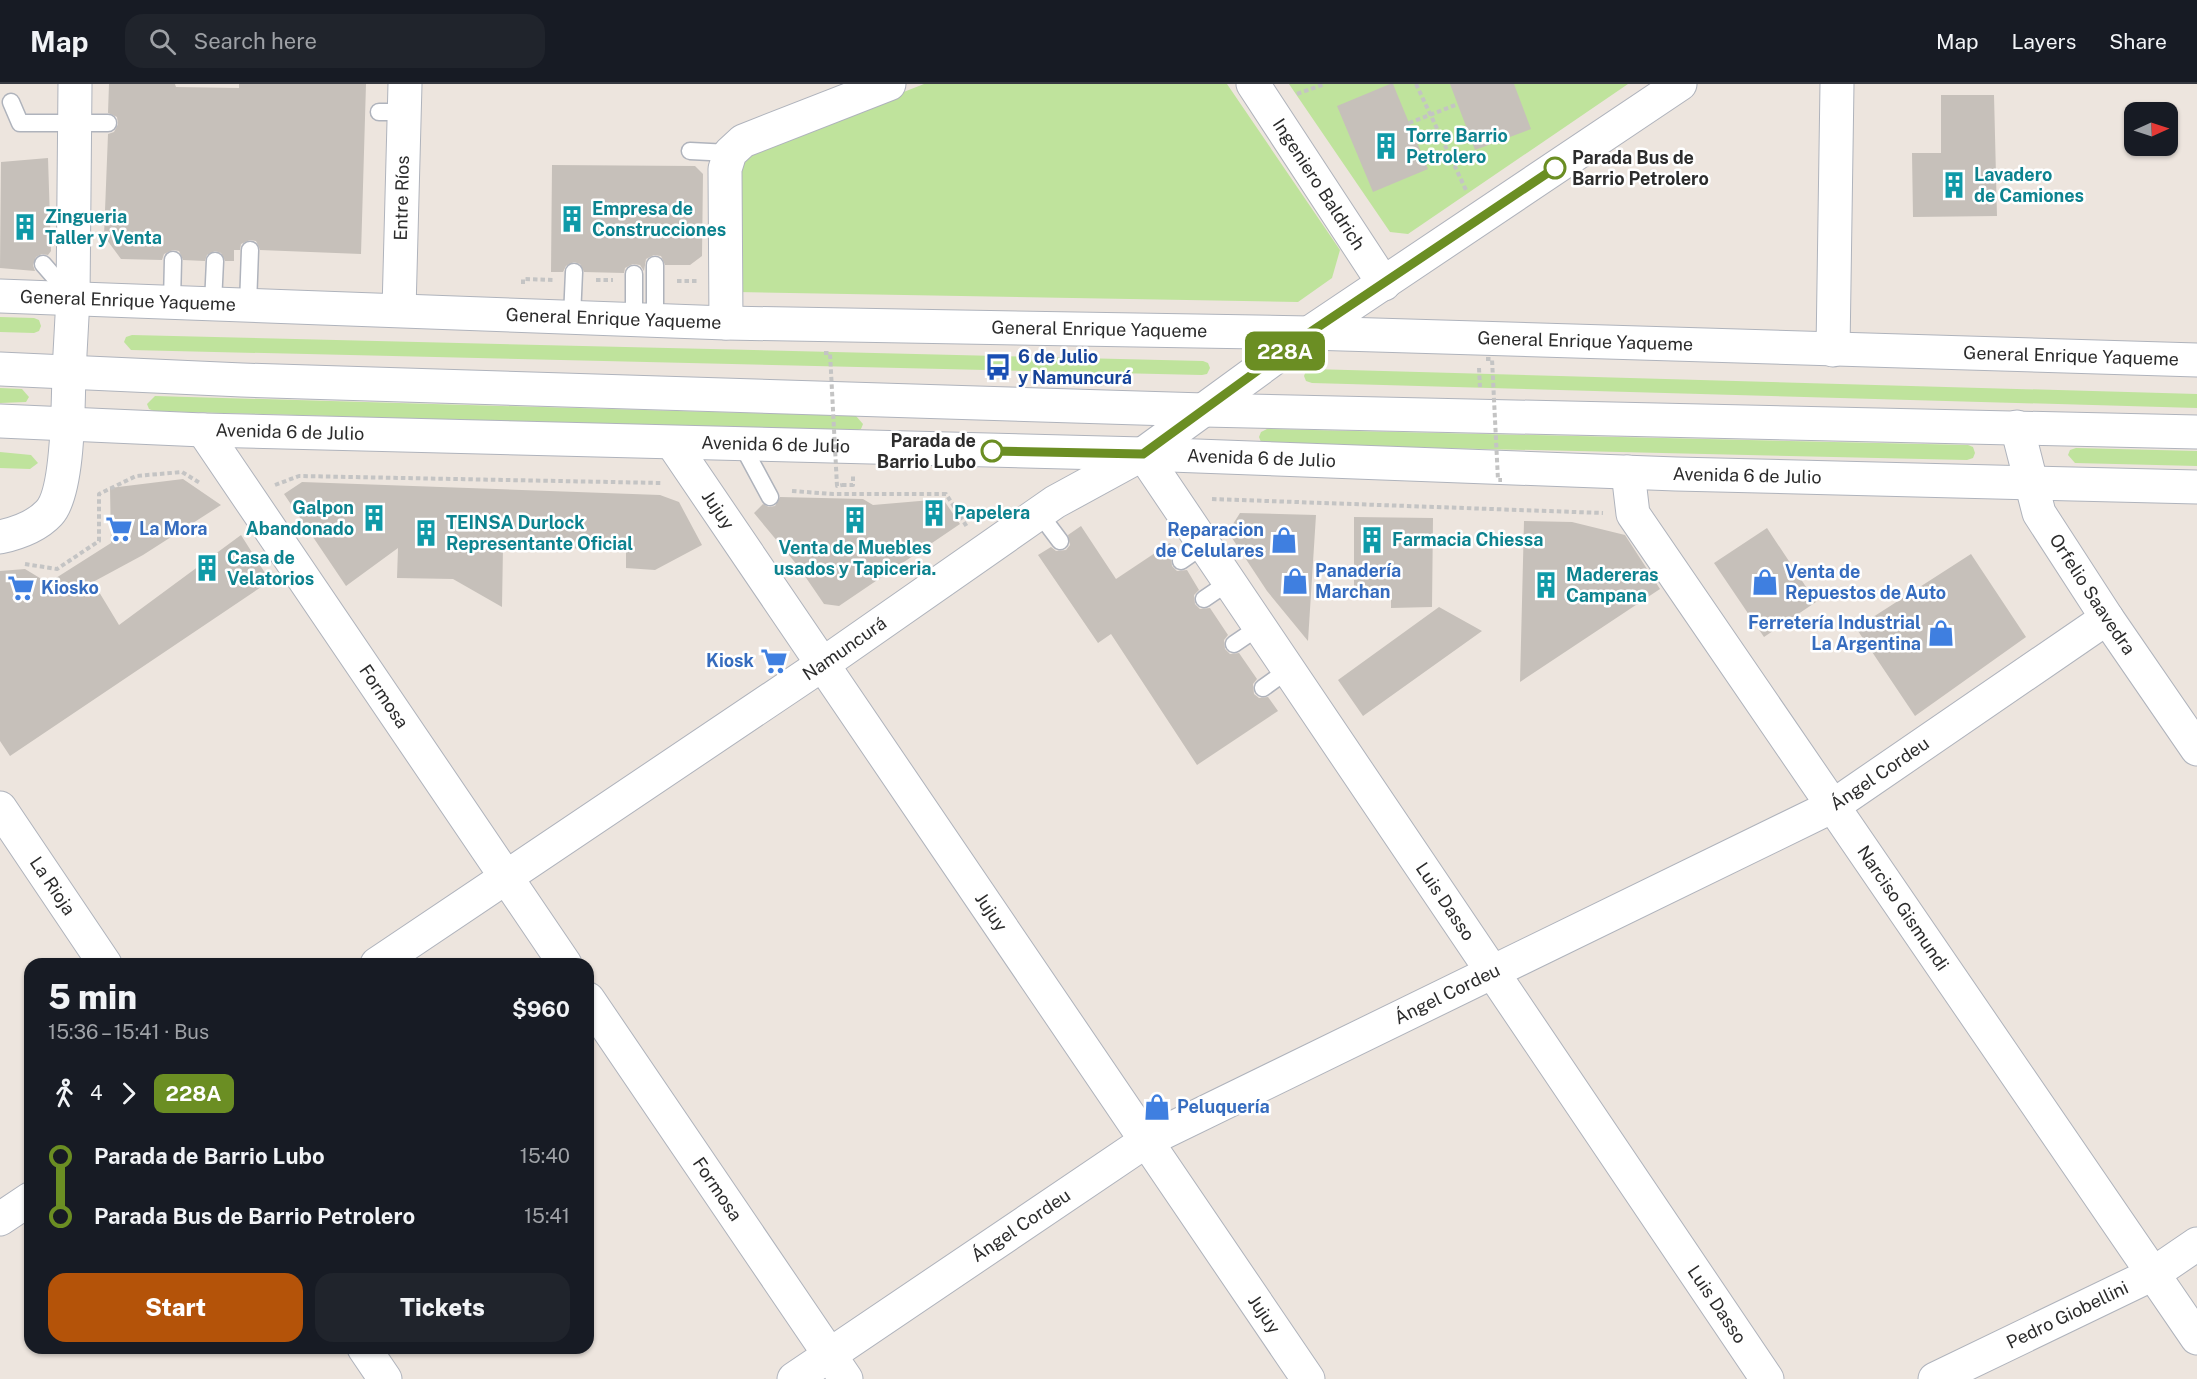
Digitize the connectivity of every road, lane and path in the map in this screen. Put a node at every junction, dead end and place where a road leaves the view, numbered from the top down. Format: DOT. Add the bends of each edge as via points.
graph roads {
  1 [pos="75,84"];
  2 [pos="889,84"];
  3 [pos="1253,84"];
  4 [pos="1325,84"];
  5 [pos="1416,84"];
  6 [pos="1680,84"];
  7 [pos="1837,84"];
  8 [pos="1289,90"];
  9 [pos="832,94"];
  10 [pos="11,102"];
  11 [pos="396,102"];
  12 [pos="1458,104"];
  13 [pos="1430,115"];
  14 [pos="75,123"];
  15 [pos="108,123"];
  16 [pos="1409,123"];
  17 [pos="690,151"];
  18 [pos="730,153"];
  19 [pos="1468,196"];
  20 [pos="250,250"];
  21 [pos="173,260"];
  22 [pos="215,261"];
  23 [pos="44,264"];
  24 [pos="655,265"];
  25 [pos="574,272"];
  26 [pos="634,274"];
  27 [pos="1384,284"];
  28 [pos="0,296"];
  29 [pos="73,298"];
  30 [pos="172,302"];
  31 [pos="213,303"];
  32 [pos="248,305"];
  33 [pos="399,310"];
  34 [pos="572,317"];
  35 [pos="644,320"];
  36 [pos="726,323"];
  37 [pos="1309,333"];
  38 [pos="1833,350"];
  39 [pos="824,353"];
  40 [pos="1486,359"];
  41 [pos="2197,360"];
  42 [pos="0,369"];
  43 [pos="69,372"];
  44 [pos="1204,410"];
  45 [pos="0,421"];
  46 [pos="67,425"];
  47 [pos="2017,427"];
  48 [pos="202,430"];
  49 [pos="2197,432"];
  50 [pos="674,444"];
  51 [pos="742,445"];
  52 [pos="1143,454"];
  53 [pos="1628,472"];
  54 [pos="1502,480"];
  55 [pos="2031,482"];
  56 [pos="700,484"];
  57 [pos="853,485"];
  58 [pos="2197,487"];
  59 [pos="768,493"];
  60 [pos="247,495"];
  61 [pos="1172,498"];
  62 [pos="1039,513"];
  63 [pos="1633,514"];
  64 [pos="970,533"];
  65 [pos="1060,541"];
  66 [pos="8,551"];
  67 [pos="2107,618"];
  68 [pos="823,664"];
  69 [pos="2197,749"];
  70 [pos="1833,806"];
  71 [pos="0,808"];
  72 [pos="506,878"];
  73 [pos="101,958"];
  74 [pos="386,958"];
  75 [pos="561,958"];
  76 [pos="1492,972"];
  77 [pos="594,1008"];
  78 [pos="1146,1141"];
  79 [pos="24,1203"];
  80 [pos="0,1219"];
  81 [pos="2197,1244"];
  82 [pos="2153,1274"];
  83 [pos="2197,1338"];
  84 [pos="368,1354"];
  85 [pos="838,1367"];
  86 [pos="385,1379"];
  87 [pos="794,1379"];
  88 [pos="1308,1379"];
  89 [pos="1767,1379"];
  90 [pos="1935,1379"];
  1 -- 14 [label="street"];
  2 -- 9 [label="street"];
  3 -- 27 [label="street, Ingeniero Baldrich"];
  4 -- 8 [label="path" via="1293,96"];
  5 -- 13 [label="path"];
  6 -- 27 [label="street, Namuncurá"];
  7 -- 38 [label="street"];
  9 -- 18 [label="street" via="743,141"];
  10 -- 14 [label="lane" via="20,123"];
  11 -- 33 [label="street, Entre Ríos"];
  12 -- 13 [label="path"];
  13 -- 16 [label="path"];
  13 -- 19 [label="path"];
  14 -- 15 [label="lane"];
  14 -- 29 [label="street"];
  17 -- 18 [label="lane"];
  18 -- 36 [label="street" via="726,169"];
  20 -- 32 [label="lane"];
  21 -- 30 [label="lane"];
  22 -- 31 [label="lane"];
  23 -- 29 [label="lane"];
  24 -- 35 [label="lane"];
  25 -- 34 [label="lane"];
  26 -- 35 [label="lane"];
  27 -- 37 [label="street, Namuncurá"];
  28 -- 29 [label="street, General Enrique Yaqueme"];
  29 -- 30 [label="street, General Enrique Yaqueme"];
  29 -- 43 [label="street"];
  30 -- 31 [label="street, General Enrique Yaqueme"];
  31 -- 32 [label="street, General Enrique Yaqueme"];
  32 -- 33 [label="street, General Enrique Yaqueme"];
  33 -- 34 [label="street, General Enrique Yaqueme"];
  34 -- 35 [label="street, General Enrique Yaqueme"];
  35 -- 36 [label="street, General Enrique Yaqueme"];
  36 -- 37 [label="street, General Enrique Yaqueme"];
  37 -- 38 [label="street, General Enrique Yaqueme"];
  37 -- 44 [label="street, Namuncurá"];
  38 -- 41 [label="street, General Enrique Yaqueme"];
  39 -- 57 [label="path, bridge" via="830,353 837,486"];
  40 -- 54 [label="path, bridge" via="1492,359 1498,480"];
  42 -- 43 [label="street"];
  43 -- 44 [label="street"];
  43 -- 46 [label="street"];
  44 -- 47 [label="street"];
  44 -- 52 [label="street, Namuncurá"];
  45 -- 46 [label="street, Avenida 6 de Julio"];
  46 -- 48 [label="street, Avenida 6 de Julio"];
  46 -- 66 [label="street" via="64,472 51,512 24,531"];
  47 -- 49 [label="street"];
  47 -- 55 [label="street, Orfelio Saavedra"];
  48 -- 50 [label="street, Avenida 6 de Julio"];
  48 -- 60 [label="street, Formosa"];
  50 -- 51 [label="street, Avenida 6 de Julio"];
  50 -- 56 [label="street, Jujuy"];
  51 -- 52 [label="street, Avenida 6 de Julio"];
  51 -- 59 [label="lane"];
  52 -- 53 [label="street, Avenida 6 de Julio"];
  52 -- 61 [label="street, Luis Dasso"];
  52 -- 62 [label="street, Namuncurá"];
  53 -- 55 [label="street, Avenida 6 de Julio"];
  53 -- 63 [label="street, Narciso Gismundi"];
  55 -- 58 [label="street, Avenida 6 de Julio"];
  55 -- 67 [label="street, Orfelio Saavedra" via="2039,513"];
  56 -- 60 [label="path" via="299,476"];
  56 -- 68 [label="street, Jujuy"];
  59 -- 64 [label="path" via="946,494"];
  60 -- 66 [label="path" via="227,500 182,472 136,476 99,494 99,542 57,569"];
  60 -- 72 [label="street, Formosa"];
  61 -- 63 [label="path"];
  61 -- 76 [label="street, Luis Dasso" via="1192,553 1246,636"];
  62 -- 65 [label="lane"];
  62 -- 68 [label="street, Namuncurá"];
  63 -- 70 [label="street, Narciso Gismundi"];
  67 -- 69 [label="street, Orfelio Saavedra"];
  67 -- 70 [label="street, Ángel Cordeu"];
  68 -- 72 [label="street, Namuncurá"];
  68 -- 78 [label="street, Jujuy"];
  70 -- 76 [label="street, Ángel Cordeu"];
  70 -- 82 [label="street, Narciso Gismundi"];
  71 -- 73 [label="street, La Rioja"];
  72 -- 74 [label="street, Namuncurá"];
  72 -- 75 [label="street, Formosa"];
  76 -- 78 [label="street, Ángel Cordeu"];
  76 -- 89 [label="street, Luis Dasso"];
  77 -- 85 [label="street, Formosa"];
  78 -- 85 [label="street, Ángel Cordeu"];
  78 -- 88 [label="street, Jujuy"];
  79 -- 80 [label="street"];
  81 -- 82 [label="street, Pedro Giobellini"];
  82 -- 83 [label="street, Narciso Gismundi"];
  82 -- 90 [label="street, Pedro Giobellini"];
  84 -- 86 [label="street"];
  85 -- 87 [label="street, Ángel Cordeu"];
}
